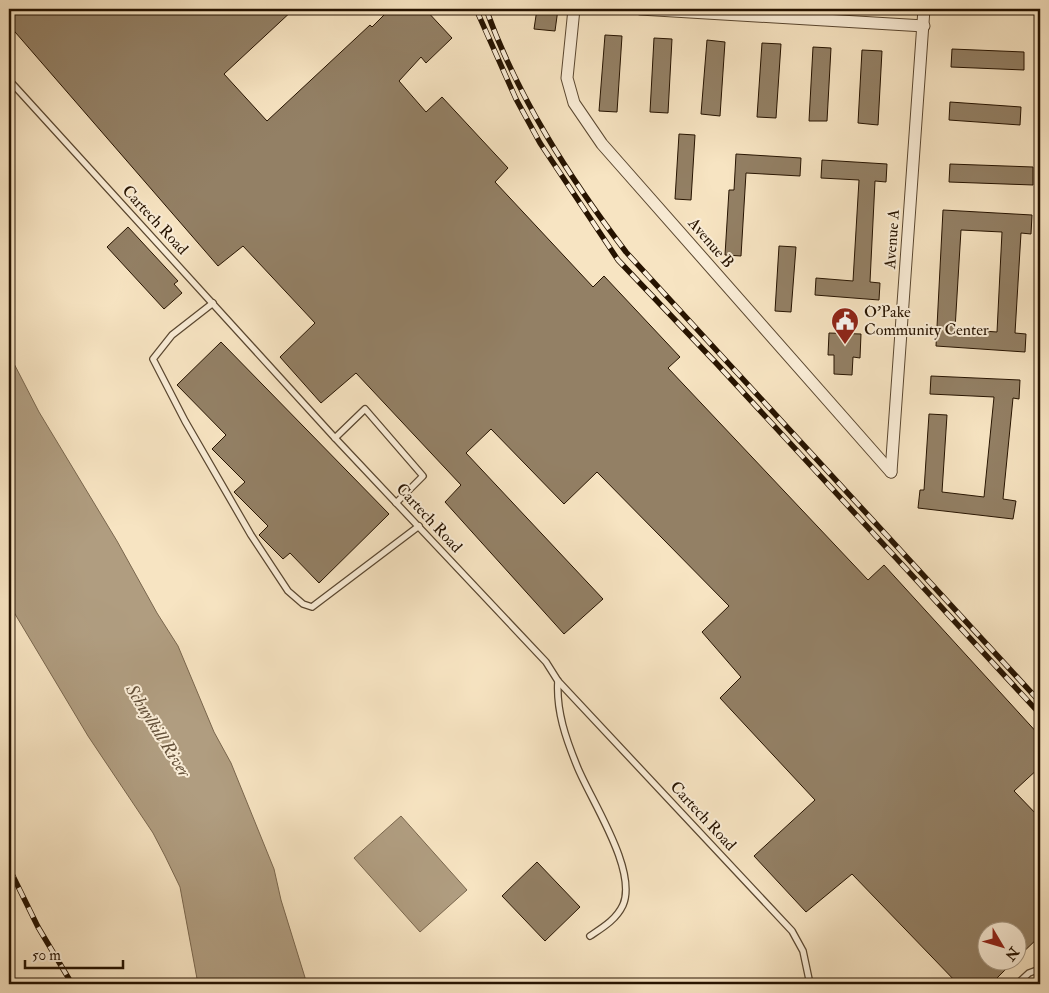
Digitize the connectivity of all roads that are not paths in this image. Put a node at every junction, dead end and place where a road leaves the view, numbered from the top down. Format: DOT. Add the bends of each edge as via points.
graph roads {
  1 [pos="574,9"];
  2 [pos="640,9"];
  3 [pos="924,9"];
  4 [pos="924,26"];
  5 [pos="9,80"];
  6 [pos="213,304"];
  7 [pos="335,438"];
  8 [pos="890,472"];
  9 [pos="396,503"];
  10 [pos="419,526"];
  11 [pos="558,681"];
  12 [pos="590,936"];
  13 [pos="1040,969"];
  14 [pos="810,984"];
  15 [pos="1017,984"];
  1 -- 8 [label="street, Avenue B" via="567,78 574,103 602,144"];
  2 -- 4 [label="street"];
  3 -- 4 [label="street, Avenue A"];
  4 -- 8 [label="street, Avenue A"];
  5 -- 6 [label="lane, Cartech Road"];
  6 -- 7 [label="lane, Cartech Road"];
  6 -- 10 [label="lane" via="172,335 153,359 212,469 288,591 312,607"];
  7 -- 9 [label="lane, Cartech Road"];
  7 -- 9 [label="lane" via="365,409 423,476"];
  9 -- 10 [label="lane, Cartech Road"];
  10 -- 11 [label="lane, Cartech Road" via="546,662"];
  11 -- 12 [label="lane" via="557,699 563,727 577,766 618,853 624,880 622,906 609,923"];
  11 -- 14 [label="lane, Cartech Road" via="792,931 803,951"];
  13 -- 15 [label="lane" via="1028,973"];
}
